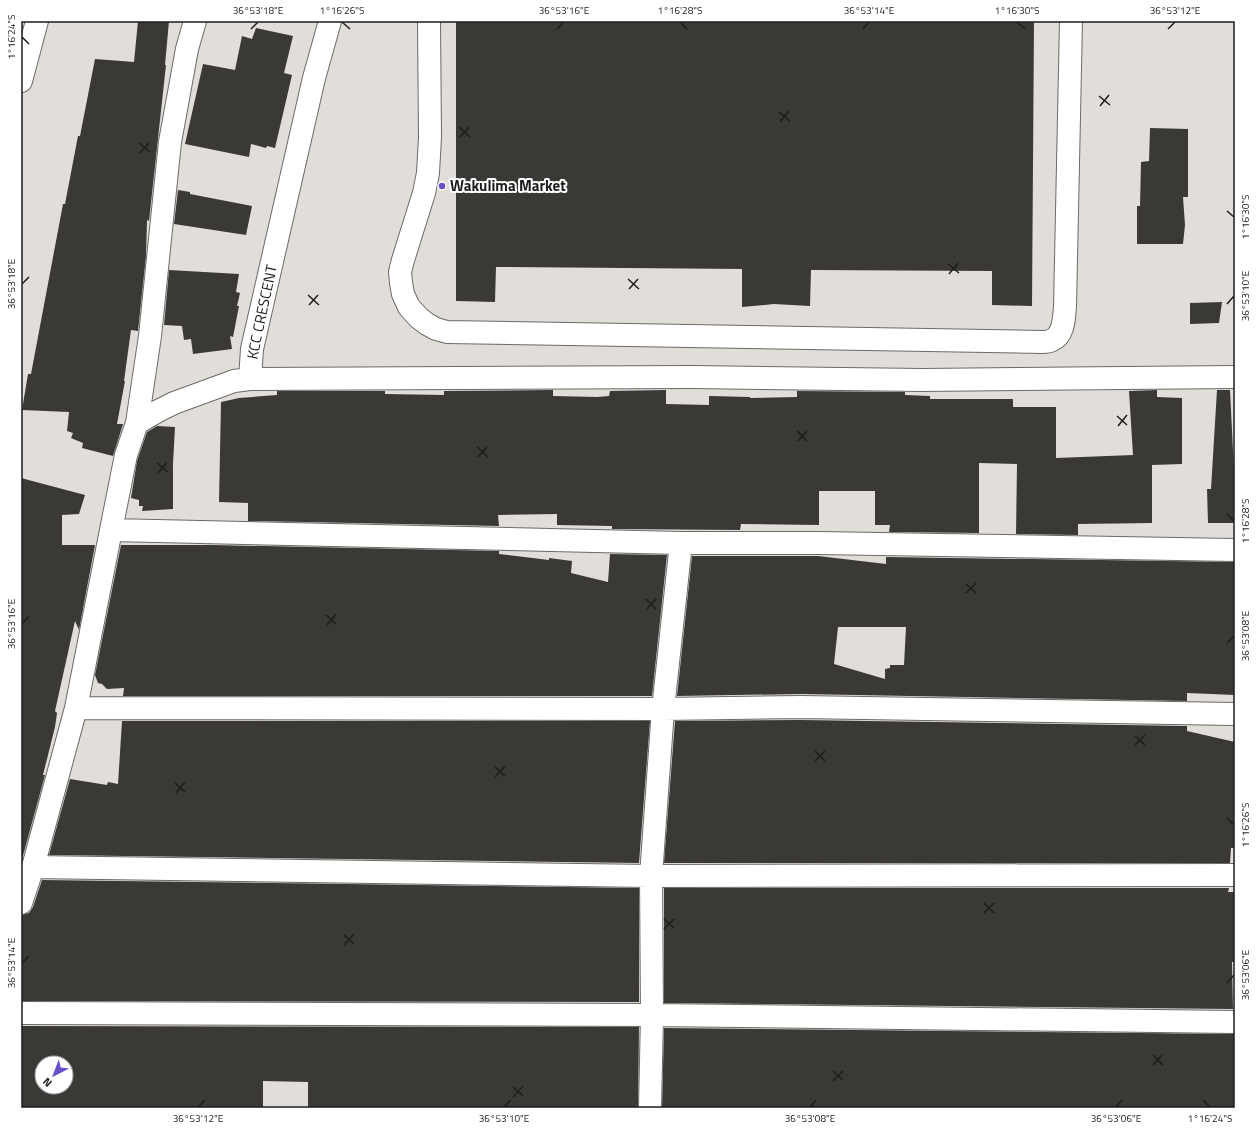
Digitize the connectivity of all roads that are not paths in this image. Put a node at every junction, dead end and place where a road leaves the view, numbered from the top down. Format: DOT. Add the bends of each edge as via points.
graph roads {
  1 [pos="37,21"];
  2 [pos="195,21"];
  3 [pos="330,21"];
  4 [pos="429,21"];
  5 [pos="1070,21"];
  6 [pos="21,81"];
  7 [pos="1235,377"];
  8 [pos="250,379"];
  9 [pos="137,423"];
  10 [pos="111,530"];
  11 [pos="681,543"];
  12 [pos="1235,550"];
  13 [pos="76,708"];
  14 [pos="663,709"];
  15 [pos="1235,714"];
  16 [pos="33,867"];
  17 [pos="1235,875"];
  18 [pos="651,876"];
  19 [pos="21,903"];
  20 [pos="21,1013"];
  21 [pos="652,1015"];
  22 [pos="1235,1022"];
  23 [pos="650,1108"];
  1 -- 6 [label="street"];
  2 -- 9 [label="street" via="187,49 170,142 150,336"];
  3 -- 8 [label="street, KCC CRESCENT" via="314,78 252,349"];
  4 -- 5 [label="street" via="428,173 400,272 403,294 409,307 419,318 436,329 447,332 1042,342 1052,340 1060,332 1065,307"];
  7 -- 8 [label="street" via="922,380 693,377"];
  8 -- 9 [label="street, KCC CRESCENT" via="234,381 174,403"];
  9 -- 10 [label="street" via="126,455"];
  10 -- 11 [label="street"];
  10 -- 13 [label="street"];
  11 -- 12 [label="street"];
  11 -- 14 [label="street"];
  13 -- 14 [label="street"];
  13 -- 16 [label="street"];
  14 -- 15 [label="street" via="801,707"];
  14 -- 18 [label="street"];
  16 -- 18 [label="street"];
  16 -- 19 [label="street"];
  17 -- 18 [label="street"];
  18 -- 21 [label="street"];
  20 -- 21 [label="street"];
  21 -- 22 [label="street"];
  21 -- 23 [label="street"];
}
